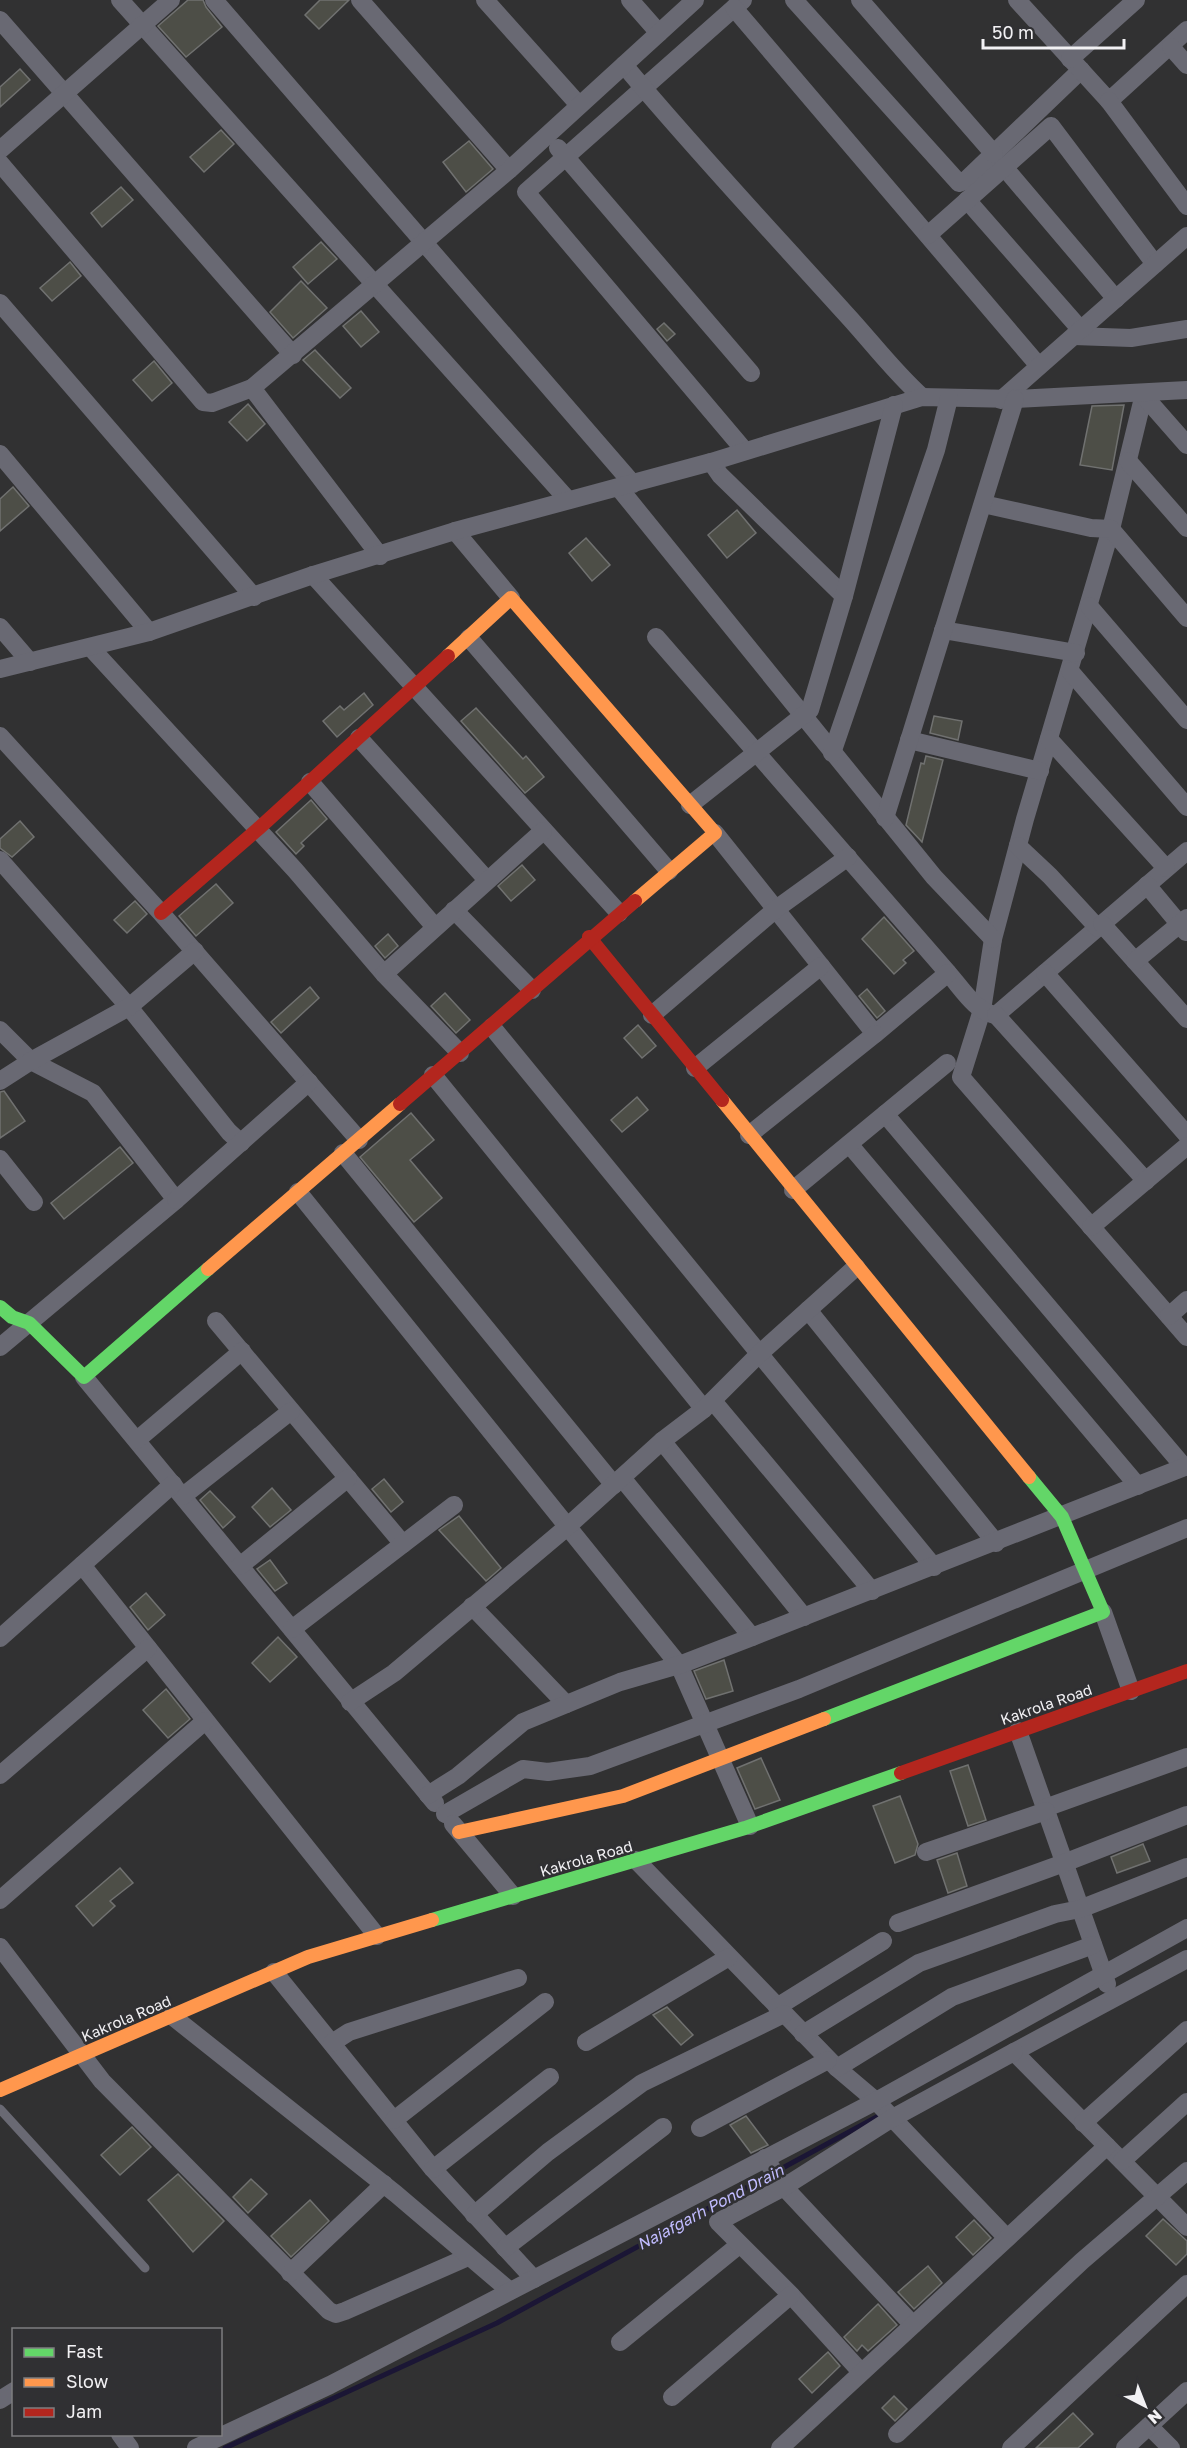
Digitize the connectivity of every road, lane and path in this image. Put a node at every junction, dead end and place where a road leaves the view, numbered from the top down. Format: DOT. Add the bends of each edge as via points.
graph roads {
  1 [pos="120,0"];
  2 [pos="171,0"];
  3 [pos="214,0"];
  4 [pos="360,0"];
  5 [pos="484,0"];
  6 [pos="630,0"];
  7 [pos="696,0"];
  8 [pos="794,0"];
  9 [pos="860,0"];
  10 [pos="1017,0"];
  11 [pos="1136,0"];
  12 [pos="739,4"];
  13 [pos="0,20"];
  14 [pos="142,24"];
  15 [pos="1187,30"];
  16 [pos="659,33"];
  17 [pos="1171,46"];
  18 [pos="1075,64"];
  19 [pos="624,65"];
  20 [pos="1187,65"];
  21 [pos="642,87"];
  22 [pos="64,93"];
  23 [pos="1109,101"];
  24 [pos="579,105"];
  25 [pos="547,135"];
  26 [pos="0,150"];
  27 [pos="564,156"];
  28 [pos="999,160"];
  29 [pos="0,163"];
  30 [pos="509,170"];
  31 [pos="967,200"];
  32 [pos="1187,206"];
  33 [pos="928,235"];
  34 [pos="1187,236"];
  35 [pos="426,241"];
  36 [pos="1155,264"];
  37 [pos="375,284"];
  38 [pos="1116,298"];
  39 [pos="0,303"];
  40 [pos="1187,329"];
  41 [pos="1077,333"];
  42 [pos="293,355"];
  43 [pos="1039,366"];
  44 [pos="751,374"];
  45 [pos="252,388"];
  46 [pos="1187,390"];
  47 [pos="1144,395"];
  48 [pos="922,397"];
  49 [pos="949,398"];
  50 [pos="1008,400"];
  51 [pos="894,405"];
  52 [pos="1187,445"];
  53 [pos="745,451"];
  54 [pos="0,454"];
  55 [pos="1128,461"];
  56 [pos="711,462"];
  57 [pos="626,486"];
  58 [pos="568,500"];
  59 [pos="983,504"];
  60 [pos="1187,528"];
  61 [pos="1111,529"];
  62 [pos="455,531"];
  63 [pos="380,556"];
  64 [pos="313,575"];
  65 [pos="844,596"];
  66 [pos="255,597"];
  67 [pos="511,598"];
  68 [pos="1089,606"];
  69 [pos="1187,618"];
  70 [pos="0,627"];
  71 [pos="943,630"];
  72 [pos="148,632"];
  73 [pos="656,637"];
  74 [pos="470,638"];
  75 [pos="91,648"];
  76 [pos="1076,653"];
  77 [pos="30,662"];
  78 [pos="0,669"];
  79 [pos="1070,670"];
  80 [pos="414,688"];
  81 [pos="802,717"];
  82 [pos="1187,720"];
  83 [pos="0,736"];
  84 [pos="359,738"];
  85 [pos="909,740"];
  86 [pos="1049,740"];
  87 [pos="757,753"];
  88 [pos="832,753"];
  89 [pos="1040,771"];
  90 [pos="309,782"];
  91 [pos="690,805"];
  92 [pos="1187,807"];
  93 [pos="885,818"];
  94 [pos="258,829"];
  95 [pos="543,831"];
  96 [pos="715,833"];
  97 [pos="1018,846"];
  98 [pos="1187,851"];
  99 [pos="848,857"];
  100 [pos="0,860"];
  101 [pos="1166,868"];
  102 [pos="669,871"];
  103 [pos="487,880"];
  104 [pos="1147,885"];
  105 [pos="776,909"];
  106 [pos="454,910"];
  107 [pos="161,913"];
  108 [pos="619,913"];
  109 [pos="1185,925"];
  110 [pos="1100,926"];
  111 [pos="435,927"];
  112 [pos="590,937"];
  113 [pos="993,939"];
  114 [pos="195,951"];
  115 [pos="1135,961"];
  116 [pos="821,966"];
  117 [pos="1045,973"];
  118 [pos="384,974"];
  119 [pos="948,974"];
  120 [pos="532,990"];
  121 [pos="129,1007"];
  122 [pos="989,1013"];
  123 [pos="652,1015"];
  124 [pos="1187,1019"];
  125 [pos="492,1028"];
  126 [pos="0,1030"];
  127 [pos="875,1034"];
  128 [pos="460,1053"];
  129 [pos="31,1061"];
  130 [pos="947,1063"];
  131 [pos="695,1068"];
  132 [pos="433,1075"];
  133 [pos="0,1081"];
  134 [pos="309,1082"];
  135 [pos="885,1114"];
  136 [pos="749,1135"];
  137 [pos="1187,1135"];
  138 [pos="359,1140"];
  139 [pos="241,1143"];
  140 [pos="849,1144"];
  141 [pos="1187,1146"];
  142 [pos="343,1153"];
  143 [pos="0,1159"];
  144 [pos="1146,1181"];
  145 [pos="793,1190"];
  146 [pos="298,1192"];
  147 [pos="176,1200"];
  148 [pos="34,1202"];
  149 [pos="1091,1227"];
  150 [pos="855,1267"];
  151 [pos="1187,1300"];
  152 [pos="0,1307"];
  153 [pos="808,1310"];
  154 [pos="1169,1316"];
  155 [pos="216,1321"];
  156 [pos="29,1323"];
  157 [pos="1187,1337"];
  158 [pos="0,1347"];
  159 [pos="242,1352"];
  160 [pos="758,1354"];
  161 [pos="84,1377"];
  162 [pos="708,1405"];
  163 [pos="291,1411"];
  164 [pos="137,1440"];
  165 [pos="662,1441"];
  166 [pos="1185,1466"];
  167 [pos="348,1478"];
  168 [pos="618,1481"];
  169 [pos="1138,1486"];
  170 [pos="178,1490"];
  171 [pos="454,1505"];
  172 [pos="1062,1517"];
  173 [pos="567,1527"];
  174 [pos="1187,1528"];
  175 [pos="996,1543"];
  176 [pos="404,1544"];
  177 [pos="82,1565"];
  178 [pos="240,1566"];
  179 [pos="934,1566"];
  180 [pos="1085,1569"];
  181 [pos="872,1591"];
  182 [pos="472,1606"];
  183 [pos="1103,1612"];
  184 [pos="804,1617"];
  185 [pos="292,1629"];
  186 [pos="752,1637"];
  187 [pos="0,1638"];
  188 [pos="148,1648"];
  189 [pos="679,1665"];
  190 [pos="1187,1671"];
  191 [pos="1131,1691"];
  192 [pos="350,1702"];
  193 [pos="566,1704"];
  194 [pos="205,1721"];
  195 [pos="705,1723"];
  196 [pos="1018,1731"];
  197 [pos="719,1757"];
  198 [pos="1187,1757"];
  199 [pos="0,1775"];
  200 [pos="428,1795"];
  201 [pos="1046,1810"];
  202 [pos="445,1814"];
  203 [pos="1187,1815"];
  204 [pos="750,1826"];
  205 [pos="459,1832"];
  206 [pos="926,1852"];
  207 [pos="636,1860"];
  208 [pos="1064,1863"];
  209 [pos="1187,1867"];
  210 [pos="513,1896"];
  211 [pos="0,1900"];
  212 [pos="1080,1909"];
  213 [pos="898,1923"];
  214 [pos="1187,1928"];
  215 [pos="377,1936"];
  216 [pos="883,1941"];
  217 [pos="1094,1945"];
  218 [pos="0,1947"];
  219 [pos="729,1957"];
  220 [pos="1187,1959"];
  221 [pos="274,1972"];
  222 [pos="518,1978"];
  223 [pos="1108,1988"];
  224 [pos="545,2002"];
  225 [pos="781,2011"];
  226 [pos="172,2016"];
  227 [pos="1187,2030"];
  228 [pos="803,2034"];
  229 [pos="586,2042"];
  230 [pos="332,2043"];
  231 [pos="1014,2052"];
  232 [pos="84,2054"];
  233 [pos="832,2064"];
  234 [pos="550,2077"];
  235 [pos="0,2090"];
  236 [pos="1187,2102"];
  237 [pos="0,2109"];
  238 [pos="884,2110"];
  239 [pos="394,2120"];
  240 [pos="1083,2122"];
  241 [pos="663,2127"];
  242 [pos="700,2128"];
  243 [pos="1107,2146"];
  244 [pos="1122,2161"];
  245 [pos="433,2169"];
  246 [pos="1187,2171"];
  247 [pos="775,2172"];
  248 [pos="384,2184"];
  249 [pos="1158,2198"];
  250 [pos="474,2215"];
  251 [pos="1187,2228"];
  252 [pos="1007,2238"];
  253 [pos="739,2245"];
  254 [pos="505,2248"];
  255 [pos="468,2257"];
  256 [pos="145,2268"];
  257 [pos="290,2273"];
  258 [pos="534,2279"];
  259 [pos="1187,2284"];
  260 [pos="510,2291"];
  261 [pos="791,2295"];
  262 [pos="913,2325"];
  263 [pos="620,2342"];
  264 [pos="861,2372"];
  265 [pos="1187,2391"];
  266 [pos="672,2397"];
  267 [pos="1149,2426"];
  268 [pos="897,2434"];
  269 [pos="222,2436"];
  270 [pos="222,2436"];
  271 [pos="196,2448"];
  272 [pos="780,2448"];
  273 [pos="1011,2448"];
  274 [pos="1125,2448"];
  275 [pos="1171,2448"];
  1 -- 14 [label="street"];
  2 -- 14 [label="street"];
  3 -- 35 [label="street"];
  4 -- 30 [label="street"];
  5 -- 24 [label="street"];
  6 -- 16 [label="street"];
  7 -- 16 [label="street"];
  8 -- 28 [label="street" via="959,183"];
  9 -- 28 [label="street"];
  10 -- 18 [label="street"];
  11 -- 18 [label="street"];
  12 -- 21 [label="street"];
  12 -- 33 [label="street"];
  13 -- 22 [label="street"];
  14 -- 22 [label="street"];
  14 -- 37 [label="street"];
  15 -- 17 [label="street"];
  16 -- 19 [label="street"];
  17 -- 20 [label="street"];
  17 -- 23 [label="street"];
  18 -- 23 [label="street"];
  18 -- 28 [label="street"];
  19 -- 21 [label="street"];
  19 -- 24 [label="street"];
  21 -- 27 [label="street"];
  21 -- 48 [label="street" via="893,370"];
  22 -- 26 [label="street"];
  22 -- 42 [label="street"];
  23 -- 32 [label="street"];
  24 -- 25 [label="street"];
  25 -- 27 [label="street"];
  25 -- 30 [label="street"];
  27 -- 44 [label="street"];
  27 -- 53 [label="street" via="529,187 527,196"];
  28 -- 31 [label="street"];
  28 -- 36 [label="street" via="1048,128 1055,129"];
  28 -- 38 [label="street"];
  29 -- 45 [label="street" via="203,402 212,403"];
  30 -- 35 [label="street"];
  31 -- 33 [label="street"];
  31 -- 41 [label="street"];
  33 -- 43 [label="street"];
  34 -- 36 [label="street"];
  35 -- 37 [label="street"];
  35 -- 57 [label="street"];
  36 -- 38 [label="street"];
  37 -- 42 [label="street"];
  37 -- 58 [label="street"];
  38 -- 41 [label="street"];
  39 -- 66 [label="street"];
  40 -- 41 [label="street" via="1131,338"];
  41 -- 43 [label="street"];
  42 -- 45 [label="street"];
  43 -- 50 [label="street"];
  45 -- 63 [label="street"];
  46 -- 47 [label="street"];
  47 -- 50 [label="street"];
  47 -- 52 [label="street"];
  47 -- 55 [label="street"];
  48 -- 49 [label="street"];
  48 -- 51 [label="street"];
  49 -- 50 [label="street"];
  49 -- 88 [label="street" via="929,472"];
  50 -- 59 [label="street"];
  51 -- 53 [label="street"];
  51 -- 65 [label="street"];
  53 -- 56 [label="street"];
  54 -- 72 [label="street"];
  55 -- 60 [label="street"];
  55 -- 61 [label="street"];
  56 -- 57 [label="street"];
  56 -- 65 [label="street"];
  57 -- 58 [label="street"];
  57 -- 81 [label="street"];
  58 -- 62 [label="street"];
  59 -- 61 [label="street"];
  59 -- 71 [label="street"];
  61 -- 68 [label="street"];
  61 -- 69 [label="street"];
  62 -- 63 [label="street"];
  62 -- 67 [label="street"];
  63 -- 64 [label="street"];
  64 -- 66 [label="street"];
  64 -- 80 [label="street"];
  65 -- 81 [label="street" via="811,706"];
  66 -- 72 [label="street"];
  67 -- 74 [label="street"];
  67 -- 91 [label="street"];
  68 -- 76 [label="street"];
  68 -- 82 [label="street"];
  70 -- 77 [label="street"];
  71 -- 76 [label="street"];
  71 -- 85 [label="street"];
  72 -- 75 [label="street"];
  73 -- 87 [label="street"];
  74 -- 80 [label="street"];
  74 -- 102 [label="street"];
  75 -- 77 [label="street"];
  75 -- 94 [label="street"];
  76 -- 79 [label="street"];
  77 -- 78 [label="street"];
  79 -- 86 [label="street"];
  79 -- 92 [label="street"];
  80 -- 84 [label="street"];
  80 -- 95 [label="street"];
  81 -- 87 [label="street"];
  81 -- 88 [label="street"];
  83 -- 107 [label="street"];
  84 -- 90 [label="street"];
  84 -- 103 [label="street"];
  85 -- 89 [label="street"];
  85 -- 93 [label="street"];
  86 -- 89 [label="street"];
  86 -- 101 [label="street"];
  87 -- 91 [label="street"];
  87 -- 99 [label="street"];
  88 -- 93 [label="street"];
  89 -- 97 [label="street"];
  90 -- 94 [label="street"];
  90 -- 111 [label="street"];
  91 -- 96 [label="street"];
  93 -- 113 [label="street" via="934,878"];
  94 -- 107 [label="street"];
  94 -- 118 [label="street"];
  95 -- 103 [label="street"];
  95 -- 108 [label="street"];
  96 -- 102 [label="street"];
  96 -- 105 [label="street"];
  97 -- 110 [label="street"];
  97 -- 113 [label="street"];
  98 -- 101 [label="street"];
  99 -- 105 [label="street"];
  99 -- 119 [label="street"];
  100 -- 121 [label="street"];
  101 -- 104 [label="street"];
  102 -- 108 [label="street"];
  103 -- 106 [label="street"];
  104 -- 109 [label="street"];
  104 -- 110 [label="street"];
  105 -- 116 [label="street"];
  105 -- 123 [label="street"];
  106 -- 111 [label="street"];
  106 -- 120 [label="street"];
  107 -- 114 [label="street"];
  108 -- 112 [label="street"];
  109 -- 115 [label="street"];
  110 -- 115 [label="street"];
  110 -- 117 [label="street"];
  111 -- 118 [label="street"];
  112 -- 120 [label="street"];
  112 -- 123 [label="street"];
  113 -- 122 [label="street"];
  114 -- 121 [label="street"];
  114 -- 134 [label="street"];
  115 -- 124 [label="street"];
  116 -- 127 [label="street"];
  116 -- 131 [label="street"];
  117 -- 122 [label="street"];
  117 -- 137 [label="street"];
  118 -- 128 [label="street"];
  119 -- 122 [label="street"];
  119 -- 127 [label="street"];
  120 -- 125 [label="street"];
  121 -- 129 [label="street"];
  121 -- 139 [label="street"];
  122 -- 144 [label="street"];
  122 -- 149 [label="street" via="962,1080"];
  123 -- 131 [label="street"];
  125 -- 128 [label="street"];
  125 -- 160 [label="street"];
  126 -- 129 [label="street"];
  127 -- 136 [label="street"];
  128 -- 132 [label="street"];
  129 -- 133 [label="street"];
  129 -- 147 [label="street" via="93,1093"];
  130 -- 135 [label="street"];
  131 -- 136 [label="street"];
  132 -- 138 [label="street"];
  132 -- 162 [label="street"];
  134 -- 138 [label="street"];
  134 -- 139 [label="street"];
  135 -- 140 [label="street"];
  135 -- 166 [label="street"];
  136 -- 145 [label="street"];
  138 -- 142 [label="street"];
  139 -- 147 [label="street"];
  140 -- 145 [label="street"];
  140 -- 169 [label="street"];
  141 -- 144 [label="street"];
  142 -- 146 [label="street"];
  142 -- 168 [label="street"];
  143 -- 148 [label="street"];
  144 -- 149 [label="street"];
  145 -- 150 [label="street"];
  146 -- 161 [label="street"];
  146 -- 173 [label="street"];
  147 -- 156 [label="street"];
  149 -- 154 [label="street"];
  150 -- 153 [label="street"];
  150 -- 172 [label="street"];
  151 -- 154 [label="street"];
  152 -- 156 [label="street"];
  153 -- 160 [label="street"];
  153 -- 175 [label="street"];
  154 -- 157 [label="street"];
  155 -- 159 [label="street"];
  156 -- 158 [label="street"];
  156 -- 161 [label="street"];
  159 -- 163 [label="street"];
  159 -- 164 [label="street"];
  160 -- 162 [label="street"];
  160 -- 179 [label="street"];
  161 -- 164 [label="street"];
  162 -- 165 [label="street"];
  162 -- 181 [label="street"];
  163 -- 167 [label="street"];
  163 -- 170 [label="street"];
  164 -- 170 [label="street"];
  165 -- 168 [label="street"];
  165 -- 184 [label="street"];
  166 -- 169 [label="street"];
  167 -- 176 [label="street"];
  167 -- 178 [label="street"];
  168 -- 173 [label="street"];
  168 -- 186 [label="street"];
  169 -- 172 [label="street"];
  170 -- 177 [label="street"];
  170 -- 178 [label="street"];
  171 -- 176 [label="street"];
  172 -- 175 [label="street"];
  172 -- 180 [label="street"];
  173 -- 182 [label="street"];
  173 -- 189 [label="street"];
  174 -- 180 [label="street"];
  175 -- 179 [label="street"];
  176 -- 185 [label="street"];
  177 -- 187 [label="street"];
  177 -- 188 [label="street"];
  178 -- 185 [label="street"];
  179 -- 181 [label="street"];
  180 -- 183 [label="street"];
  180 -- 195 [label="street" via="798,1689"];
  181 -- 184 [label="street"];
  182 -- 192 [label="street" via="394,1673"];
  182 -- 193 [label="street"];
  183 -- 191 [label="street"];
  183 -- 197 [label="street"];
  184 -- 186 [label="street"];
  185 -- 192 [label="street"];
  186 -- 189 [label="street"];
  188 -- 194 [label="street"];
  188 -- 199 [label="street"];
  189 -- 193 [label="street" via="620,1682"];
  189 -- 195 [label="street"];
  190 -- 191 [label="street, Kakrola Road"];
  191 -- 196 [label="street, Kakrola Road"];
  192 -- 200 [label="street"];
  193 -- 200 [label="street" via="523,1722 458,1776"];
  194 -- 211 [label="street"];
  194 -- 215 [label="street"];
  195 -- 197 [label="street"];
  195 -- 202 [label="street" via="590,1766 548,1772 523,1769"];
  196 -- 201 [label="street"];
  196 -- 204 [label="street, Kakrola Road"];
  197 -- 204 [label="street"];
  197 -- 205 [label="street" via="623,1796"];
  198 -- 201 [label="street"];
  200 -- 202 [label="street"];
  201 -- 206 [label="street"];
  201 -- 208 [label="street"];
  202 -- 205 [label="street"];
  203 -- 208 [label="street"];
  204 -- 207 [label="street, Kakrola Road"];
  205 -- 210 [label="street"];
  207 -- 210 [label="street, Kakrola Road"];
  207 -- 219 [label="street"];
  208 -- 212 [label="street"];
  208 -- 213 [label="street"];
  209 -- 212 [label="street"];
  210 -- 215 [label="street, Kakrola Road"];
  212 -- 217 [label="street"];
  212 -- 228 [label="street" via="1055,1914 918,1963"];
  214 -- 223 [label="street"];
  215 -- 221 [label="street, Kakrola Road"];
  216 -- 225 [label="street"];
  217 -- 223 [label="street"];
  217 -- 233 [label="street" via="952,1997"];
  218 -- 232 [label="street"];
  219 -- 225 [label="street"];
  219 -- 229 [label="street"];
  220 -- 223 [label="street"];
  221 -- 226 [label="street, Kakrola Road"];
  221 -- 230 [label="street"];
  222 -- 230 [label="street" via="349,2032"];
  223 -- 231 [label="street"];
  223 -- 238 [label="street"];
  224 -- 239 [label="street"];
  225 -- 228 [label="street"];
  225 -- 250 [label="street" via="642,2083 548,2152"];
  226 -- 232 [label="street, Kakrola Road"];
  226 -- 248 [label="street"];
  227 -- 240 [label="street"];
  228 -- 233 [label="street"];
  230 -- 239 [label="street"];
  231 -- 238 [label="street"];
  231 -- 240 [label="street"];
  232 -- 235 [label="street, Kakrola Road"];
  232 -- 257 [label="street" via="102,2081"];
  233 -- 238 [label="street"];
  233 -- 242 [label="street"];
  234 -- 245 [label="street"];
  236 -- 244 [label="street"];
  237 -- 256 [label="lane"];
  238 -- 247 [label="street"];
  238 -- 247 [label="street"];
  238 -- 252 [label="street"];
  239 -- 245 [label="street"];
  240 -- 243 [label="street"];
  241 -- 254 [label="street"];
  243 -- 244 [label="street"];
  243 -- 252 [label="street"];
  244 -- 249 [label="street"];
  245 -- 250 [label="street"];
  246 -- 249 [label="street"];
  247 -- 253 [label="street" via="718,2222"];
  247 -- 258 [label="street"];
  247 -- 262 [label="street"];
  248 -- 255 [label="street"];
  248 -- 257 [label="street"];
  249 -- 251 [label="street"];
  249 -- 268 [label="street" via="1082,2261"];
  250 -- 254 [label="street"];
  252 -- 262 [label="street"];
  253 -- 261 [label="street"];
  253 -- 263 [label="street"];
  254 -- 258 [label="street"];
  255 -- 257 [label="street" via="336,2314"];
  255 -- 260 [label="street"];
  258 -- 260 [label="street"];
  259 -- 273 [label="street"];
  260 -- 270 [label="street" via="330,2385"];
  261 -- 264 [label="street"];
  261 -- 266 [label="street"];
  262 -- 264 [label="street"];
  264 -- 272 [label="street"];
  265 -- 267 [label="street"];
  267 -- 274 [label="street"];
  267 -- 275 [label="street"];
  269 -- 271 [label="street"];
}
